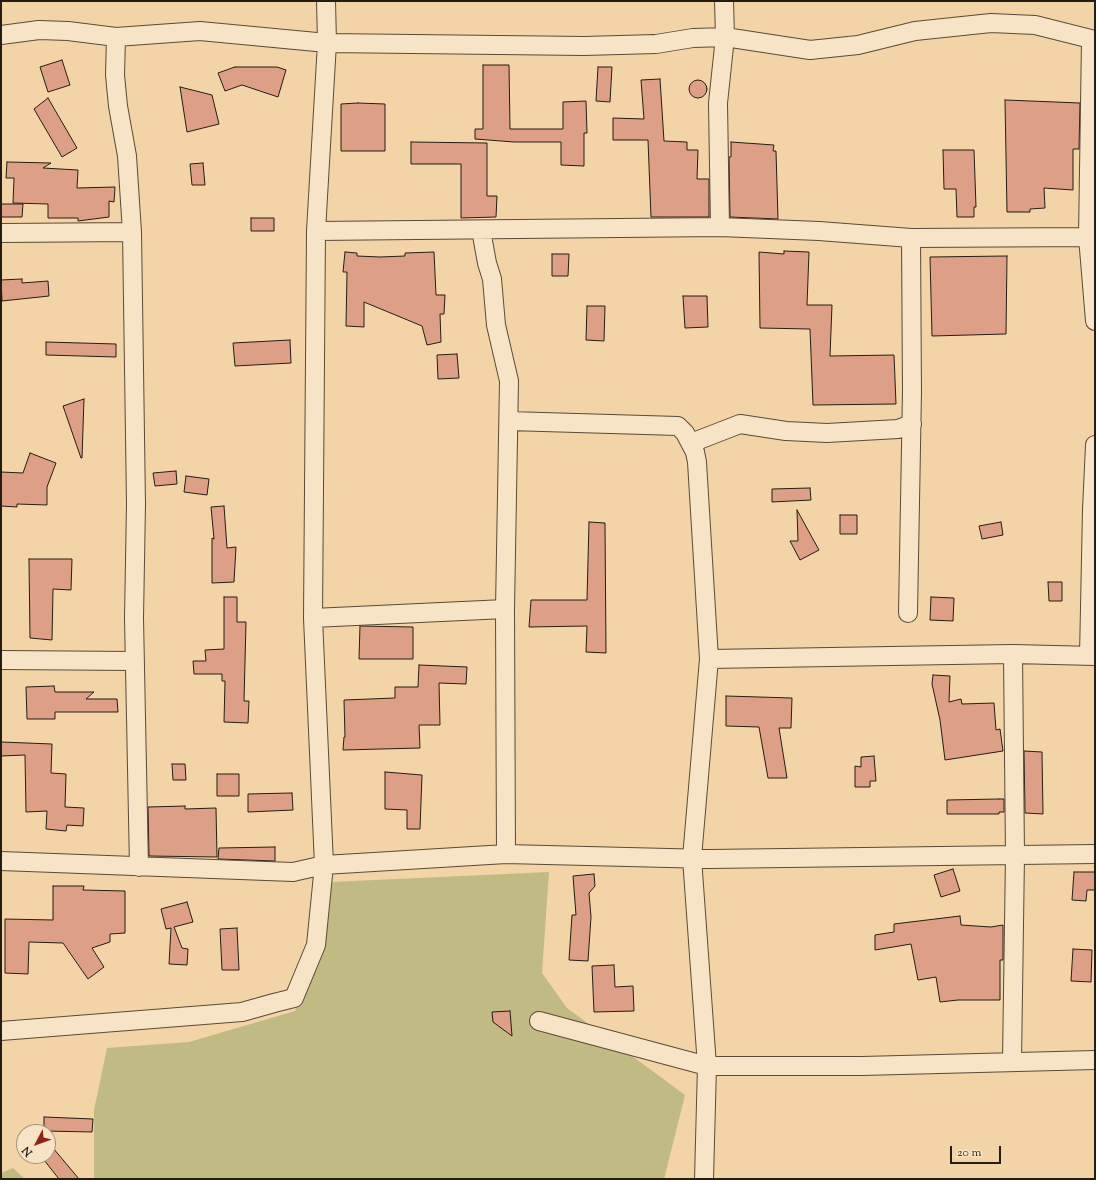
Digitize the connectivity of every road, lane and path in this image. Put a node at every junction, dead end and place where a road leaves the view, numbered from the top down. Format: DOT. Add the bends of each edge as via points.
graph roads {
  1 [pos="326,1"];
  2 [pos="724,1"];
  3 [pos="1,35"];
  4 [pos="116,37"];
  5 [pos="725,37"];
  6 [pos="1093,40"];
  7 [pos="327,43"];
  8 [pos="720,227"];
  9 [pos="481,230"];
  10 [pos="316,231"];
  11 [pos="132,232"];
  12 [pos="1,233"];
  13 [pos="1088,237"];
  14 [pos="911,238"];
  15 [pos="1095,321"];
  16 [pos="509,420"];
  17 [pos="912,424"];
  18 [pos="691,443"];
  19 [pos="1095,445"];
  20 [pos="506,609"];
  21 [pos="908,612"];
  22 [pos="313,618"];
  23 [pos="1013,654"];
  24 [pos="1092,656"];
  25 [pos="709,659"];
  26 [pos="1,660"];
  27 [pos="135,661"];
  28 [pos="506,854"];
  29 [pos="1095,854"];
  30 [pos="1015,856"];
  31 [pos="692,858"];
  32 [pos="1,862"];
  33 [pos="324,865"];
  34 [pos="138,867"];
  35 [pos="539,1021"];
  36 [pos="1,1031"];
  37 [pos="1095,1060"];
  38 [pos="1012,1061"];
  39 [pos="707,1066"];
  40 [pos="704,1179"];
  1 -- 7 [label="street"];
  2 -- 5 [label="street"];
  3 -- 4 [label="street" via="53,30"];
  4 -- 7 [label="street" via="200,31"];
  4 -- 11 [label="street" via="115,75 127,156"];
  5 -- 6 [label="street" via="796,49 827,49 858,45 915,31 991,23 1035,25"];
  5 -- 7 [label="street" via="693,38 656,44 591,46"];
  5 -- 8 [label="street" via="718,103"];
  6 -- 13 [label="street"];
  7 -- 10 [label="street"];
  8 -- 9 [label="street"];
  8 -- 14 [label="street"];
  9 -- 10 [label="street"];
  9 -- 16 [label="street" via="492,279 496,325 509,381"];
  10 -- 22 [label="street"];
  11 -- 12 [label="street"];
  11 -- 27 [label="street" via="136,504"];
  13 -- 14 [label="street"];
  13 -- 15 [label="street"];
  14 -- 17 [label="street"];
  16 -- 18 [label="street" via="678,426"];
  16 -- 20 [label="street"];
  17 -- 18 [label="street" via="898,429 827,433 786,431 740,424"];
  17 -- 21 [label="street"];
  18 -- 25 [label="street" via="697,462"];
  19 -- 24 [label="street" via="1092,510"];
  20 -- 22 [label="street"];
  20 -- 28 [label="street"];
  22 -- 33 [label="street"];
  23 -- 24 [label="street"];
  23 -- 25 [label="street"];
  23 -- 30 [label="street"];
  25 -- 31 [label="street"];
  26 -- 27 [label="street"];
  27 -- 34 [label="street"];
  28 -- 31 [label="street"];
  28 -- 33 [label="street"];
  29 -- 30 [label="street"];
  30 -- 31 [label="street"];
  30 -- 38 [label="street"];
  31 -- 39 [label="street"];
  32 -- 34 [label="street"];
  33 -- 34 [label="street" via="293,872"];
  33 -- 36 [label="street" via="316,944 294,998 242,1012"];
  35 -- 39 [label="street"];
  37 -- 38 [label="street"];
  38 -- 39 [label="street" via="862,1066"];
  39 -- 40 [label="street"];
}
